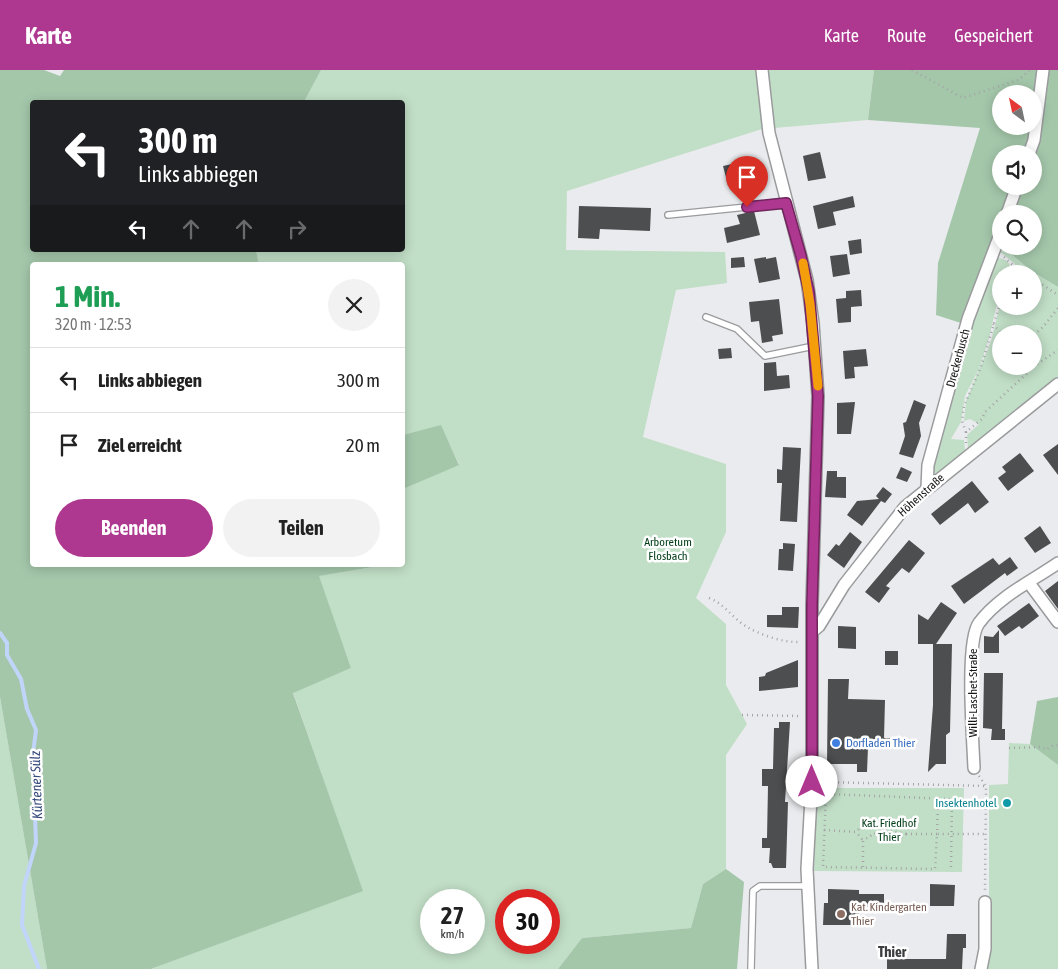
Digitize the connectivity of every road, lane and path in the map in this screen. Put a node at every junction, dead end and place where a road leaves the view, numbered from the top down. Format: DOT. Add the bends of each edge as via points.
graph roads {
  1 [pos="762,70"];
  2 [pos="912,70"];
  3 [pos="1030,70"];
  4 [pos="1043,70"];
  5 [pos="1032,145"];
  6 [pos="786,203"];
  7 [pos="668,215"];
  8 [pos="993,255"];
  9 [pos="999,255"];
  10 [pos="1014,265"];
  11 [pos="1042,284"];
  12 [pos="1058,295"];
  13 [pos="1058,308"];
  14 [pos="996,315"];
  15 [pos="706,317"];
  16 [pos="993,324"];
  17 [pos="1042,329"];
  18 [pos="815,346"];
  19 [pos="1058,350"];
  20 [pos="1042,362"];
  21 [pos="1026,375"];
  22 [pos="1058,384"];
  23 [pos="966,432"];
  24 [pos="970,454"];
  25 [pos="927,488"];
  26 [pos="1058,563"];
  27 [pos="1029,583"];
  28 [pos="709,598"];
  29 [pos="1058,622"];
  30 [pos="812,637"];
  31 [pos="742,715"];
  32 [pos="812,716"];
  33 [pos="1058,745"];
  34 [pos="1009,748"];
  35 [pos="974,768"];
  36 [pos="812,782"];
  37 [pos="986,786"];
  38 [pos="938,798"];
  39 [pos="809,829"];
  40 [pos="824,830"];
  41 [pos="856,832"];
  42 [pos="906,834"];
  43 [pos="937,834"];
  44 [pos="986,834"];
  45 [pos="952,835"];
  46 [pos="864,838"];
  47 [pos="951,867"];
  48 [pos="863,868"];
  49 [pos="808,886"];
  50 [pos="985,902"];
  51 [pos="751,969"];
  52 [pos="812,969"];
  53 [pos="981,969"];
  1 -- 6 [label="street" via="769,133"];
  2 -- 3 [label="path" via="963,98 1018,80"];
  4 -- 5 [label="street"];
  6 -- 7 [label="lane"];
  6 -- 18 [label="street" via="807,280"];
  8 -- 25 [label="street, Dreckerbusch" via="968,320 928,465"];
  9 -- 10 [label="path"];
  11 -- 12 [label="path"];
  13 -- 17 [label="path"];
  14 -- 16 [label="path"];
  15 -- 18 [label="lane" via="737,329 765,356"];
  16 -- 23 [label="path" via="981,367 964,406 962,421"];
  18 -- 30 [label="street" via="818,396"];
  19 -- 20 [label="path"];
  21 -- 23 [label="path"];
  22 -- 24 [label="street, Höhenstraße"];
  23 -- 24 [label="path"];
  24 -- 25 [label="street, Höhenstraße"];
  25 -- 30 [label="street, Höhenstraße" via="895,518 844,585"];
  26 -- 27 [label="street, Willi-Laschet-Straße"];
  27 -- 29 [label="street"];
  27 -- 35 [label="street, Willi-Laschet-Straße" via="992,608 977,625 972,646"];
  28 -- 30 [label="path" via="721,602 747,627 786,642"];
  30 -- 32 [label="street"];
  31 -- 32 [label="path"];
  32 -- 36 [label="street"];
  33 -- 34 [label="path" via="1046,750 1042,747"];
  35 -- 37 [label="path"];
  36 -- 37 [label="path"];
  36 -- 39 [label="street"];
  37 -- 44 [label="path"];
  38 -- 40 [label="path" via="826,794"];
  38 -- 43 [label="path"];
  38 -- 45 [label="path" via="952,799"];
  39 -- 40 [label="path"];
  39 -- 49 [label="street"];
  40 -- 41 [label="path"];
  40 -- 48 [label="path" via="823,868"];
  41 -- 42 [label="path" via="863,825 870,825"];
  41 -- 46 [label="path"];
  42 -- 43 [label="path"];
  42 -- 46 [label="path" via="895,841 874,833"];
  43 -- 45 [label="path"];
  43 -- 48 [label="path" via="935,869"];
  44 -- 45 [label="path"];
  44 -- 50 [label="path"];
  45 -- 47 [label="path"];
  46 -- 48 [label="path"];
  49 -- 51 [label="lane" via="760,886 753,891"];
  49 -- 52 [label="street"];
  50 -- 53 [label="street" via="985,949"];
}
